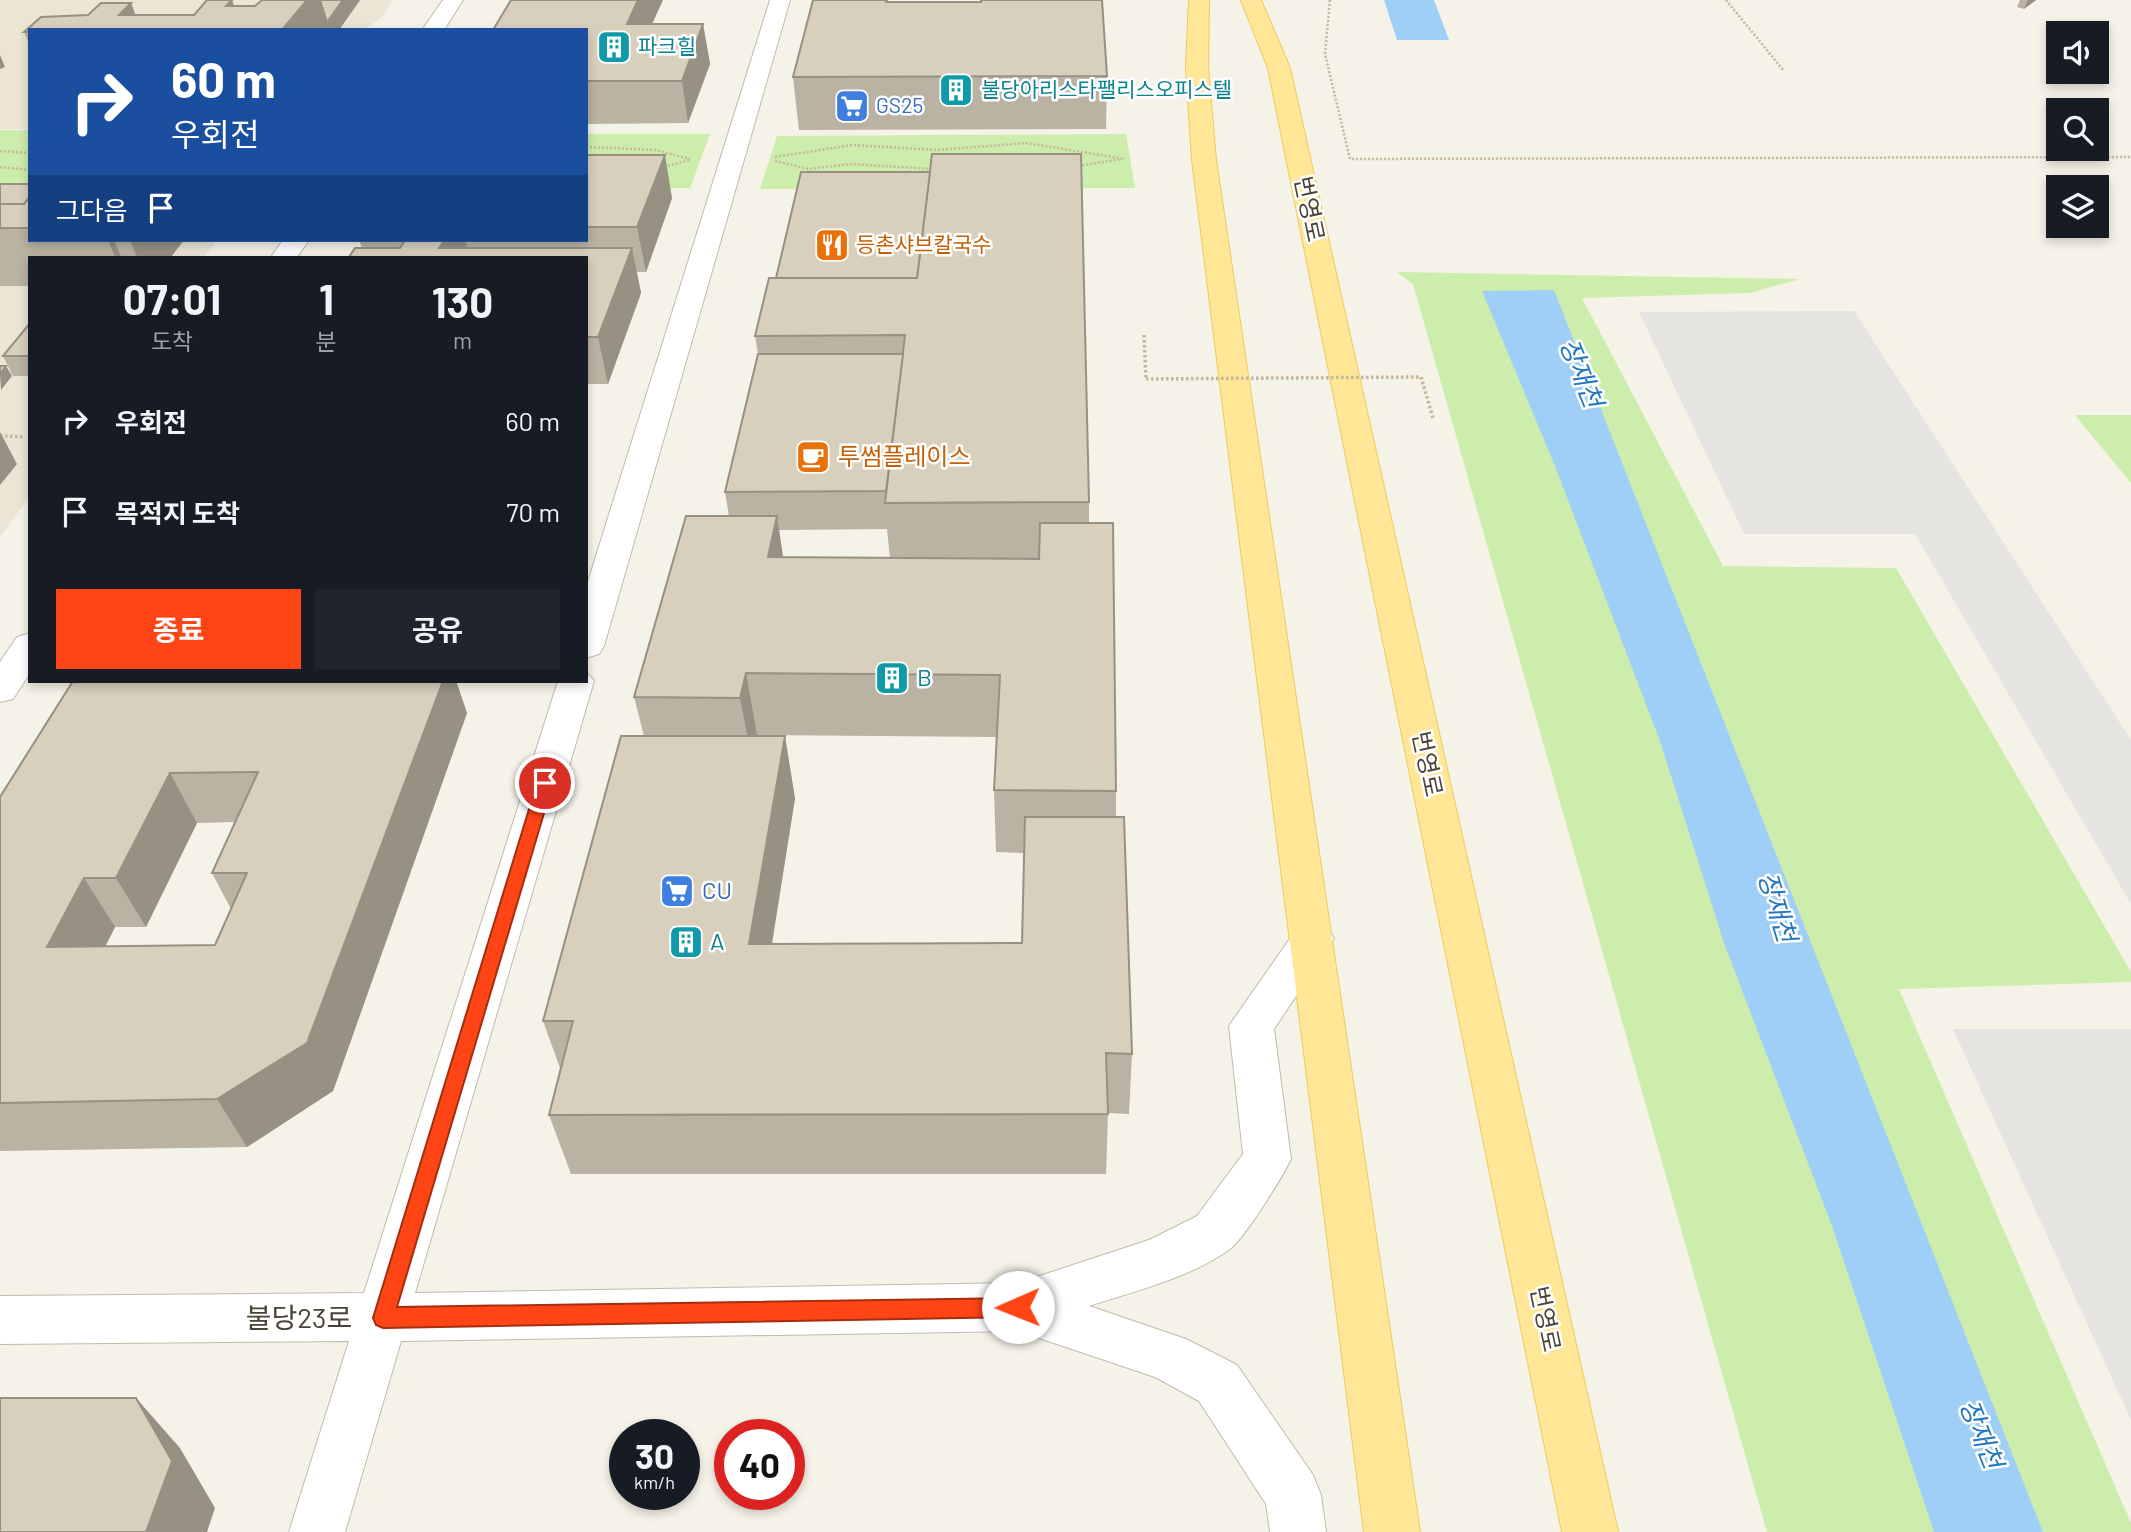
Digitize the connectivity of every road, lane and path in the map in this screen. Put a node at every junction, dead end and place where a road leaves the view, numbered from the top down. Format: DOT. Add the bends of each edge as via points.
graph roads {
  1 [pos="453,0"];
  2 [pos="780,0"];
  3 [pos="1199,0"];
  4 [pos="1251,0"];
  5 [pos="1331,0"];
  6 [pos="1726,0"];
  7 [pos="1178,11"];
  8 [pos="1281,13"];
  9 [pos="434,28"];
  10 [pos="1197,66"];
  11 [pos="1279,68"];
  12 [pos="1784,71"];
  13 [pos="588,147"];
  14 [pos="0,151"];
  15 [pos="28,153"];
  16 [pos="2131,157"];
  17 [pos="0,167"];
  18 [pos="1072,167"];
  19 [pos="935,169"];
  20 [pos="28,170"];
  21 [pos="653,170"];
  22 [pos="1144,335"];
  23 [pos="1433,418"];
  24 [pos="0,436"];
  25 [pos="24,437"];
  26 [pos="588,639"];
  27 [pos="28,648"];
  28 [pos="575,683"];
  29 [pos="0,690"];
  30 [pos="1313,939"];
  31 [pos="1018,1307"];
  32 [pos="383,1318"];
  33 [pos="0,1320"];
  34 [pos="317,1532"];
  35 [pos="1298,1532"];
  36 [pos="1392,1532"];
  37 [pos="1590,1532"];
  1 -- 9 [label="street"];
  2 -- 26 [label="street"];
  3 -- 10 [label="main road"];
  4 -- 11 [label="main road, 번영로"];
  5 -- 16 [label="path" via="1325,54 1350,159"];
  6 -- 12 [label="path"];
  7 -- 10 [label="main road"];
  8 -- 11 [label="main road"];
  10 -- 30 [label="main road" via="1204,160"];
  11 -- 37 [label="main road, 번영로"];
  13 -- 21 [label="path" via="656,150 691,160"];
  14 -- 15 [label="path"];
  17 -- 20 [label="path"];
  18 -- 19 [label="path" via="1125,159 1026,143 937,150 852,145 768,159 808,169 849,164"];
  22 -- 23 [label="path, bridge" via="1146,379 1421,377"];
  24 -- 25 [label="path"];
  27 -- 29 [label="street"];
  28 -- 32 [label="street"];
  30 -- 31 [label="street" via="1251,1026 1268,1159 1214,1232 1161,1259"];
  30 -- 36 [label="main road"];
  31 -- 32 [label="street, 불당23로"];
  31 -- 35 [label="street" via="1168,1357 1218,1384 1293,1495"];
  32 -- 33 [label="street, 불당23로"];
  32 -- 34 [label="street"];
}
